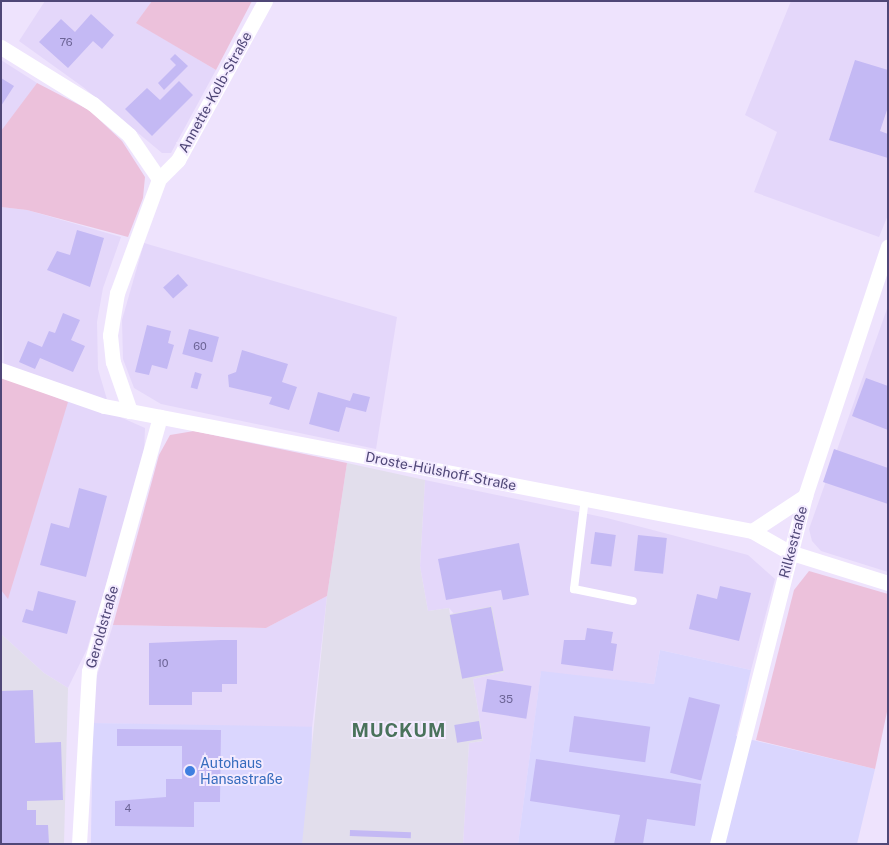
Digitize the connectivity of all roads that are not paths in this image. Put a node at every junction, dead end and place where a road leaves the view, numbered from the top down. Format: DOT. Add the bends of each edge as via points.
graph roads {
  1 [pos="265,1"];
  2 [pos="1,47"];
  3 [pos="159,179"];
  4 [pos="888,246"];
  5 [pos="1,370"];
  6 [pos="130,411"];
  7 [pos="160,417"];
  8 [pos="805,496"];
  9 [pos="585,498"];
  10 [pos="752,530"];
  11 [pos="789,552"];
  12 [pos="888,583"];
  13 [pos="633,601"];
  14 [pos="79,844"];
  15 [pos="717,844"];
  1 -- 3 [label="street, Annette-Kolb-Straße" via="178,160"];
  2 -- 3 [label="street" via="93,104 129,135"];
  3 -- 6 [label="street" via="117,293 110,335 113,362"];
  4 -- 8 [label="street, Rilkestraße"];
  5 -- 6 [label="street, Droste-Hülshoff-Straße" via="104,406"];
  6 -- 7 [label="street, Droste-Hülshoff-Straße"];
  7 -- 9 [label="street, Droste-Hülshoff-Straße"];
  7 -- 14 [label="street, Geroldstraße" via="89,671"];
  8 -- 10 [label="street"];
  8 -- 11 [label="street, Rilkestraße"];
  9 -- 10 [label="street, Droste-Hülshoff-Straße"];
  9 -- 13 [label="lane" via="574,589"];
  10 -- 11 [label="street, Droste-Hülshoff-Straße"];
  11 -- 12 [label="street, Droste-Hülshoff-Straße"];
  11 -- 15 [label="street, Rilkestraße"];
}
